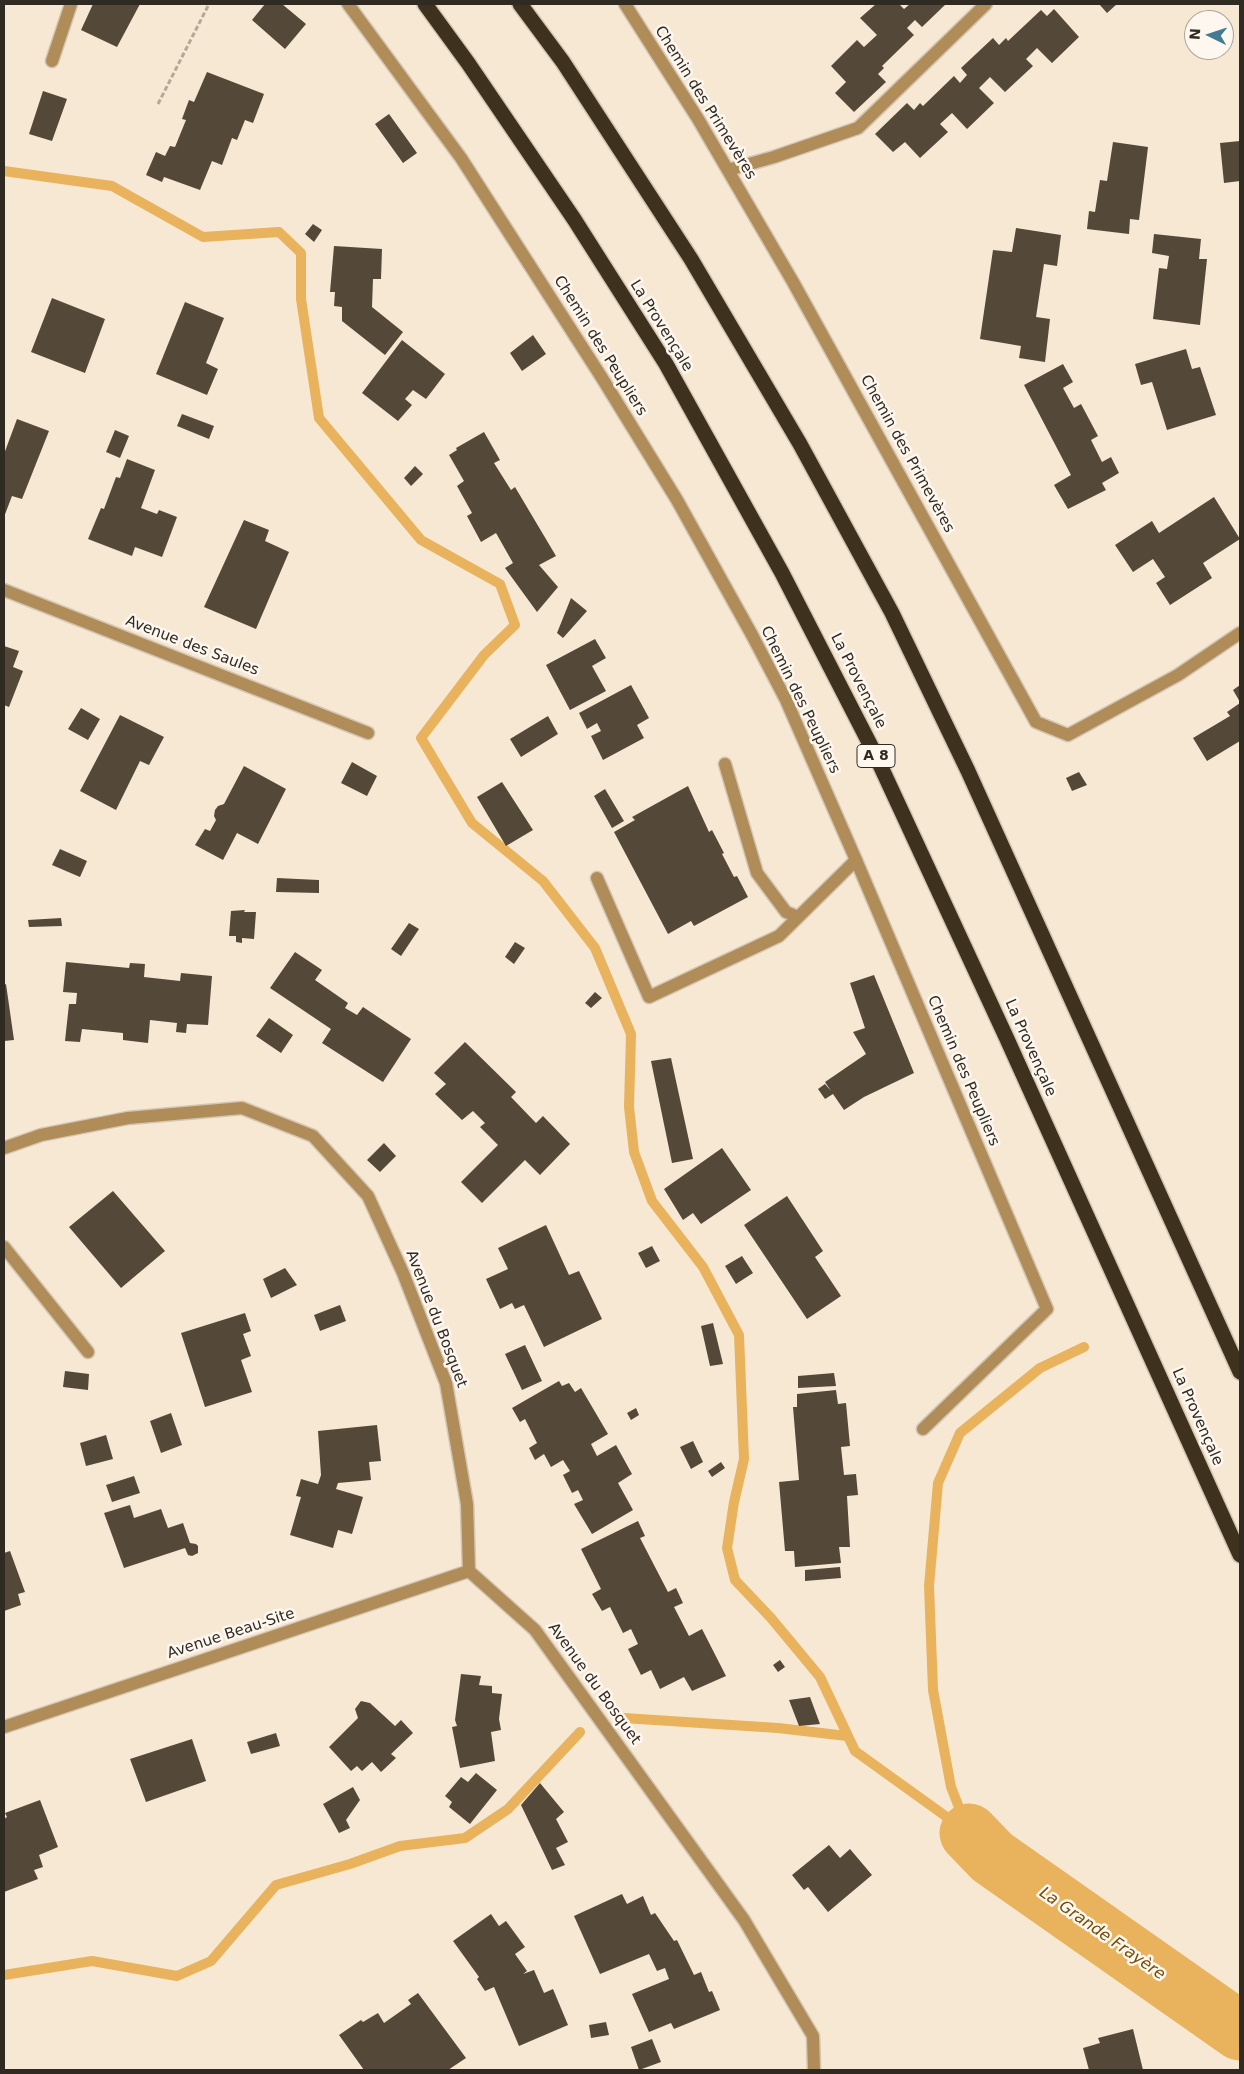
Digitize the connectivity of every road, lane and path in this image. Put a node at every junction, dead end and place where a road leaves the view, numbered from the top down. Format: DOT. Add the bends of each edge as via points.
graph roads {
  1 [pos="71,4"];
  2 [pos="209,4"];
  3 [pos="348,4"];
  4 [pos="426,4"];
  5 [pos="520,4"];
  6 [pos="624,4"];
  7 [pos="986,4"];
  8 [pos="52,61"];
  9 [pos="158,104"];
  10 [pos="728,170"];
  11 [pos="4,590"];
  12 [pos="1240,633"];
  13 [pos="368,733"];
  14 [pos="724,764"];
  15 [pos="856,860"];
  16 [pos="597,878"];
  17 [pos="798,917"];
  18 [pos="4,1148"];
  19 [pos="4,1247"];
  20 [pos="88,1352"];
  21 [pos="1240,1372"];
  22 [pos="923,1429"];
  23 [pos="1240,1555"];
  24 [pos="469,1571"];
  25 [pos="4,1727"];
  26 [pos="814,2070"];
  1 -- 8 [label="street"];
  2 -- 9 [label="path"];
  3 -- 15 [label="street, Chemin des Peupliers" via="461,158 676,500 786,700"];
  4 -- 23 [label="highway, La Provençale / A 8" via="574,219 666,364 782,573 875,754"];
  5 -- 21 [label="highway" via="563,62 691,258 800,444 892,613 968,771"];
  6 -- 10 [label="street, Chemin des Primevères"];
  7 -- 10 [label="street" via="858,128"];
  10 -- 12 [label="street, Chemin des Primevères" via="1036,722 1068,735 1178,675"];
  11 -- 13 [label="street, Avenue des Saules"];
  14 -- 17 [label="street" via="757,873 786,912"];
  15 -- 17 [label="street"];
  15 -- 22 [label="street, Chemin des Peupliers" via="1047,1308"];
  16 -- 17 [label="street" via="650,997 778,936"];
  18 -- 24 [label="street, Avenue du Bosquet" via="41,1135 128,1118 242,1108 313,1136 368,1196 403,1273 446,1383 467,1504"];
  19 -- 20 [label="street"];
  24 -- 25 [label="street, Avenue Beau-Site"];
  24 -- 26 [label="street, Avenue du Bosquet" via="535,1630 744,1920 813,2036"];
}
